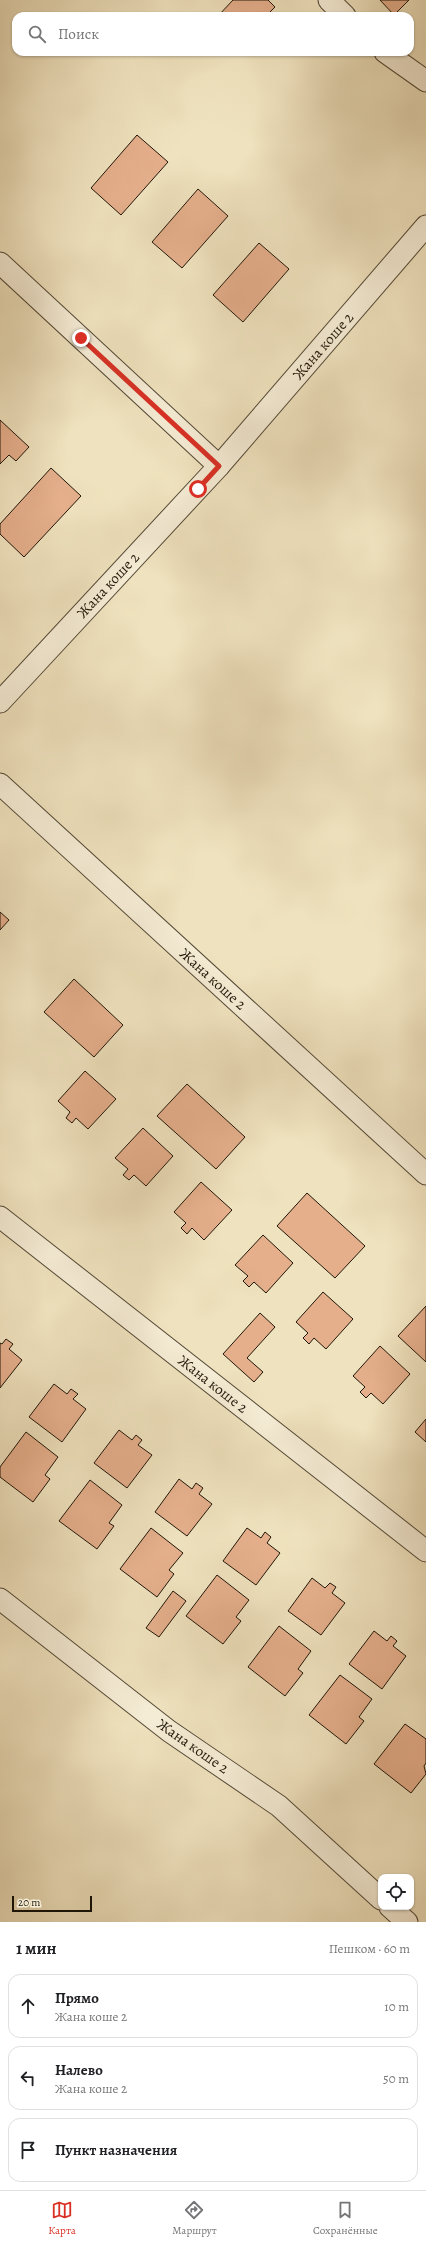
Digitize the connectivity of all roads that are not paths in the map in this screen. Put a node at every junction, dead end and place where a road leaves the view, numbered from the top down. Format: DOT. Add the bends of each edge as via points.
graph roads {
  1 [pos="329,0"];
  2 [pos="341,12"];
  3 [pos="391,56"];
  4 [pos="426,81"];
  5 [pos="426,226"];
  6 [pos="0,263"];
  7 [pos="219,466"];
  8 [pos="4,688"];
  9 [pos="0,784"];
  10 [pos="426,1174"];
  11 [pos="0,1217"];
  12 [pos="426,1551"];
  13 [pos="0,1599"];
  14 [pos="378,1895"];
  15 [pos="393,1910"];
  16 [pos="407,1922"];
  1 -- 2 [label="street"];
  3 -- 4 [label="street"];
  5 -- 7 [label="street, Жана коше 2"];
  6 -- 7 [label="street"];
  7 -- 8 [label="street, Жана коше 2"];
  9 -- 10 [label="street, Жана коше 2"];
  11 -- 12 [label="street, Жана коше 2"];
  13 -- 14 [label="street, Жана коше 2" via="169,1731 279,1806"];
  15 -- 16 [label="street"];
}
